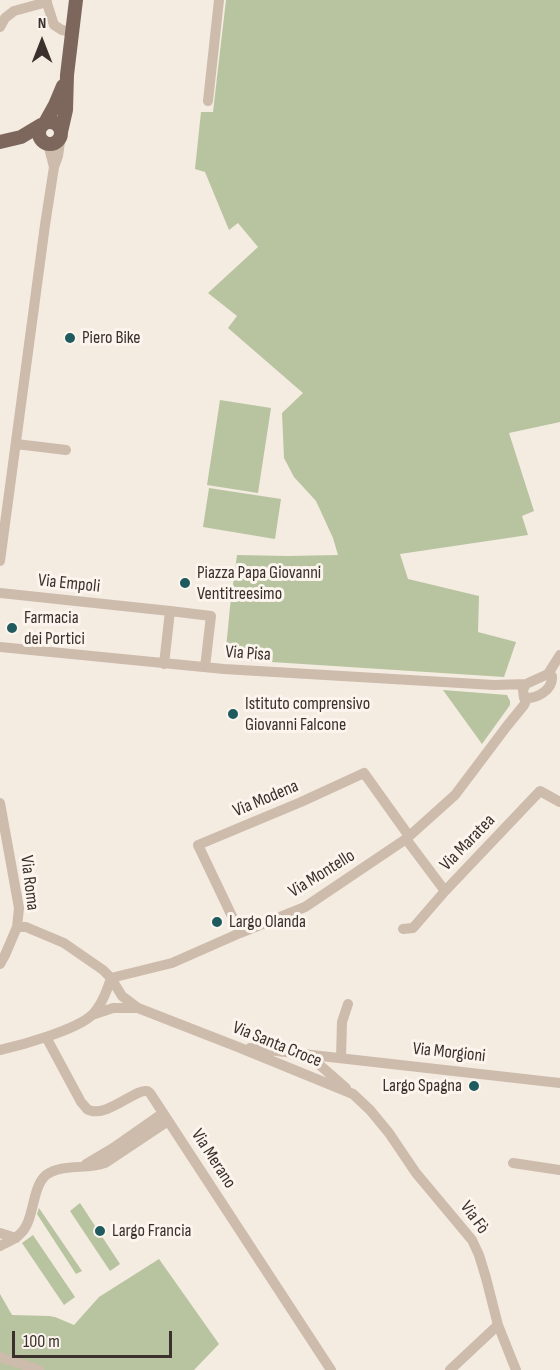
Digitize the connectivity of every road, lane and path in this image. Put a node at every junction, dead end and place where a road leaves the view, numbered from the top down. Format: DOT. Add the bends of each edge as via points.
graph roads {
  1 [pos="76,0"];
  2 [pos="219,0"];
  3 [pos="47,1"];
  4 [pos="0,27"];
  5 [pos="72,32"];
  6 [pos="67,75"];
  7 [pos="208,101"];
  8 [pos="43,124"];
  9 [pos="61,134"];
  10 [pos="21,137"];
  11 [pos="0,142"];
  12 [pos="45,143"];
  13 [pos="54,167"];
  14 [pos="16,444"];
  15 [pos="66,450"];
  16 [pos="0,561"];
  17 [pos="0,593"];
  18 [pos="170,611"];
  19 [pos="0,647"];
  20 [pos="560,655"];
  21 [pos="164,664"];
  22 [pos="205,668"];
  23 [pos="553,677"];
  24 [pos="548,690"];
  25 [pos="560,690"];
  26 [pos="525,693"];
  27 [pos="560,802"];
  28 [pos="0,803"];
  29 [pos="2,831"];
  30 [pos="408,838"];
  31 [pos="445,891"];
  32 [pos="17,927"];
  33 [pos="403,929"];
  34 [pos="240,933"];
  35 [pos="0,963"];
  36 [pos="111,978"];
  37 [pos="348,1004"];
  38 [pos="138,1008"];
  39 [pos="92,1015"];
  40 [pos="46,1037"];
  41 [pos="238,1047"];
  42 [pos="0,1050"];
  43 [pos="295,1053"];
  44 [pos="307,1054"];
  45 [pos="337,1057"];
  46 [pos="291,1069"];
  47 [pos="330,1074"];
  48 [pos="560,1083"];
  49 [pos="353,1095"];
  50 [pos="165,1117"];
  51 [pos="389,1133"];
  52 [pos="513,1163"];
  53 [pos="560,1170"];
  54 [pos="0,1233"];
  55 [pos="16,1238"];
  56 [pos="0,1246"];
  57 [pos="498,1325"];
  58 [pos="0,1357"];
  59 [pos="39,1370"];
  60 [pos="332,1370"];
  61 [pos="450,1370"];
  62 [pos="516,1370"];
  1 -- 5 [label="main road"];
  2 -- 7 [label="street"];
  3 -- 4 [label="street" via="14,11"];
  3 -- 5 [label="street" via="54,25"];
  5 -- 6 [label="main road"];
  6 -- 8 [label="main road"];
  6 -- 9 [label="main road"];
  8 -- 9 [label="main road" via="56,123"];
  8 -- 10 [label="main road"];
  8 -- 12 [label="main road" via="39,136"];
  9 -- 12 [label="main road" via="58,141"];
  9 -- 13 [label="street"];
  10 -- 11 [label="main road"];
  10 -- 12 [label="main road"];
  12 -- 13 [label="street"];
  13 -- 14 [label="street"];
  14 -- 15 [label="street"];
  14 -- 16 [label="street"];
  17 -- 18 [label="street, Via Empoli"];
  18 -- 21 [label="street"];
  18 -- 22 [label="street, Via Empoli" via="211,616"];
  19 -- 21 [label="street, Via Pisa"];
  20 -- 23 [label="street"];
  21 -- 22 [label="street, Via Pisa"];
  22 -- 26 [label="street, Via Pisa" via="494,685"];
  23 -- 24 [label="street"];
  23 -- 26 [label="street"];
  24 -- 25 [label="street"];
  24 -- 26 [label="street"];
  26 -- 30 [label="street, Via Montello" via="524,705 456,795"];
  27 -- 31 [label="street, Via Maratea" via="540,791"];
  28 -- 29 [label="street, Via Roma"];
  29 -- 32 [label="street, Via Roma" via="19,908"];
  30 -- 31 [label="street"];
  30 -- 34 [label="street, Via Montello" via="305,907"];
  30 -- 34 [label="street, Via Modena" via="364,773 198,845"];
  31 -- 33 [label="street, Via Maratea" via="412,928"];
  32 -- 35 [label="street, Via Roma"];
  32 -- 36 [label="street" via="64,943"];
  34 -- 36 [label="street, Via Montello" via="172,963"];
  36 -- 38 [label="street" via="122,996"];
  36 -- 39 [label="street" via="106,995"];
  37 -- 45 [label="street"];
  38 -- 39 [label="street" via="113,1008"];
  38 -- 41 [label="street, Via Santa Croce"];
  39 -- 40 [label="street"];
  40 -- 42 [label="street"];
  40 -- 50 [label="street, Via Merano" via="87,1109 101,1111 146,1091"];
  41 -- 43 [label="street, Via Morgioni"];
  41 -- 46 [label="street, Via Santa Croce"];
  43 -- 44 [label="street, Via Morgioni"];
  43 -- 46 [label="street"];
  44 -- 45 [label="street, Via Morgioni"];
  44 -- 47 [label="street"];
  45 -- 47 [label="street"];
  45 -- 48 [label="street, Via Morgioni"];
  46 -- 49 [label="street, Via Santa Croce"];
  47 -- 49 [label="street"];
  49 -- 51 [label="street, Via Santa Croce"];
  50 -- 55 [label="street" via="84,1166 47,1175 40,1184 25,1229"];
  50 -- 60 [label="street, Via Merano"];
  51 -- 57 [label="street, Via Fò" via="416,1173 472,1240"];
  52 -- 53 [label="street"];
  54 -- 55 [label="street"];
  55 -- 56 [label="street"];
  57 -- 61 [label="street"];
  57 -- 62 [label="street, Via Fò"];
  58 -- 59 [label="street"];
}
